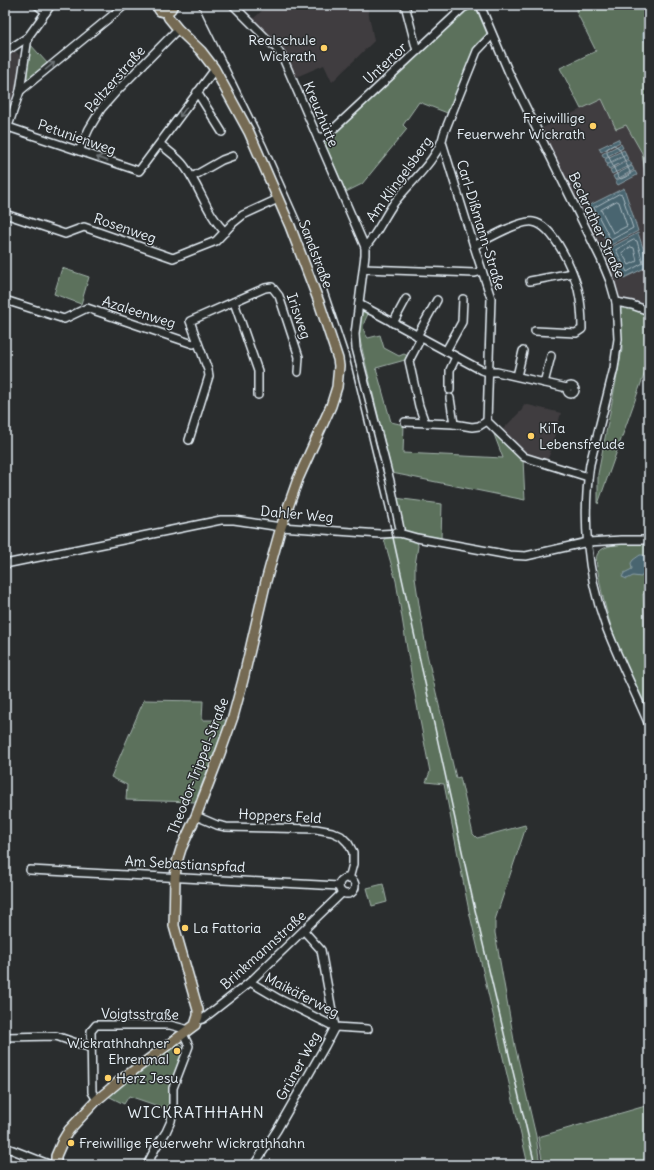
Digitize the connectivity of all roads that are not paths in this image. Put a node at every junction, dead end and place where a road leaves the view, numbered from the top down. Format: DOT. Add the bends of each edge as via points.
graph roads {
  1 [pos="37,5"];
  2 [pos="51,5"];
  3 [pos="125,5"];
  4 [pos="156,5"];
  5 [pos="173,5"];
  6 [pos="233,5"];
  7 [pos="406,5"];
  8 [pos="469,5"];
  9 [pos="480,5"];
  10 [pos="46,12"];
  11 [pos="166,12"];
  12 [pos="178,29"];
  13 [pos="492,35"];
  14 [pos="28,37"];
  15 [pos="417,51"];
  16 [pos="5,52"];
  17 [pos="215,69"];
  18 [pos="20,91"];
  19 [pos="198,92"];
  20 [pos="8,127"];
  21 [pos="222,132"];
  22 [pos="5,135"];
  23 [pos="318,139"];
  24 [pos="442,142"];
  25 [pos="160,144"];
  26 [pos="79,151"];
  27 [pos="233,156"];
  28 [pos="192,177"];
  29 [pos="278,199"];
  30 [pos="5,214"];
  31 [pos="225,232"];
  32 [pos="474,246"];
  33 [pos="365,247"];
  34 [pos="364,269"];
  35 [pos="482,271"];
  36 [pos="572,273"];
  37 [pos="530,281"];
  38 [pos="406,299"];
  39 [pos="463,299"];
  40 [pos="5,300"];
  41 [pos="436,300"];
  42 [pos="234,302"];
  43 [pos="616,302"];
  44 [pos="359,304"];
  45 [pos="649,311"];
  46 [pos="393,323"];
  47 [pos="534,331"];
  48 [pos="419,337"];
  49 [pos="197,342"];
  50 [pos="446,351"];
  51 [pos="523,351"];
  52 [pos="551,356"];
  53 [pos="456,357"];
  54 [pos="298,372"];
  55 [pos="489,372"];
  56 [pos="517,376"];
  57 [pos="544,383"];
  58 [pos="567,388"];
  59 [pos="450,390"];
  60 [pos="258,395"];
  61 [pos="450,398"];
  62 [pos="487,420"];
  63 [pos="405,422"];
  64 [pos="425,422"];
  65 [pos="454,424"];
  66 [pos="189,440"];
  67 [pos="588,477"];
  68 [pos="281,527"];
  69 [pos="399,533"];
  70 [pos="649,540"];
  71 [pos="588,542"];
  72 [pos="5,564"];
  73 [pos="649,725"];
  74 [pos="196,816"];
  75 [pos="30,870"];
  76 [pos="175,877"];
  77 [pos="349,879"];
  78 [pos="340,890"];
  79 [pos="304,932"];
  80 [pos="250,982"];
  81 [pos="198,1018"];
  82 [pos="335,1028"];
  83 [pos="368,1029"];
  84 [pos="185,1033"];
  85 [pos="5,1036"];
  86 [pos="91,1048"];
  87 [pos="97,1100"];
  88 [pos="5,1146"];
  89 [pos="56,1164"];
  90 [pos="147,1165"];
  91 [pos="254,1165"];
  1 -- 10 [label="street"];
  2 -- 10 [label="street"];
  18 -- 3 [label="street, one-way"];
  4 -- 11 [label="main road, Sandstraße" via="160,11"];
  5 -- 11 [label="main road"];
  6 -- 23 [label="street, Kreuzhütte" via="283,58"];
  7 -- 15 [label="street"];
  8 -- 15 [label="street, Untertor"];
  9 -- 13 [label="street, Beckrather Straße"];
  10 -- 14 [label="street"];
  11 -- 12 [label="main road, Sandstraße"];
  12 -- 17 [label="main road, Sandstraße" via="202,51"];
  12 -- 26 [label="street, Peltzerstraße" via="102,109"];
  13 -- 24 [label="street, Am Klingelsberg" via="477,51"];
  13 -- 43 [label="street, Beckrather Straße" via="508,73 601,259"];
  14 -- 16 [label="street"];
  14 -- 18 [label="street"];
  15 -- 23 [label="street, Untertor" via="327,135"];
  17 -- 19 [label="street"];
  17 -- 29 [label="main road, Sandstraße" via="249,132"];
  18 -- 20 [label="street"];
  19 -- 21 [label="street"];
  19 -- 25 [label="street, one-way"];
  20 -- 22 [label="street"];
  20 -- 26 [label="street, Petunienweg"];
  23 -- 33 [label="street, Kreuzhütte"];
  24 -- 32 [label="street, Carl-Dißmann-Straße"];
  24 -- 33 [label="street, Am Klingelsberg" via="435,155 395,202"];
  25 -- 26 [label="street, Petunienweg, one-way" via="139,171"];
  25 -- 28 [label="street" via="185,166"];
  27 -- 28 [label="street"];
  28 -- 31 [label="street" via="202,199"];
  29 -- 31 [label="street" via="243,215"];
  29 -- 68 [label="main road, Sandstraße" via="319,302 338,359 339,372 331,406 298,479"];
  30 -- 31 [label="street, Rosenweg" via="66,234 84,227 173,258 216,241"];
  32 -- 35 [label="street, Carl-Dißmann-Straße"];
  32 -- 36 [label="street" via="522,223 533,222 545,228 553,237"];
  33 -- 34 [label="street"];
  34 -- 35 [label="street" via="475,274"];
  34 -- 44 [label="street"];
  35 -- 55 [label="street, Carl-Dißmann-Straße" via="491,298"];
  36 -- 37 [label="street"];
  36 -- 47 [label="street" via="578,288 582,329 576,333"];
  38 -- 46 [label="street"];
  39 -- 50 [label="street" via="462,322"];
  40 -- 49 [label="street, Azaleenweg" via="64,320 87,308 193,344"];
  41 -- 48 [label="street"];
  42 -- 49 [label="street, Irisweg" via="190,320"];
  42 -- 54 [label="street, Irisweg" via="265,288 272,287 276,291 299,358"];
  42 -- 60 [label="street" via="258,371"];
  43 -- 45 [label="street"];
  43 -- 67 [label="street, Beckrather Straße" via="617,352"];
  44 -- 46 [label="street"];
  44 -- 69 [label="street" via="356,348 390,481"];
  46 -- 48 [label="street"];
  48 -- 50 [label="street"];
  48 -- 64 [label="street" via="409,361"];
  49 -- 66 [label="street" via="209,376"];
  50 -- 53 [label="street"];
  51 -- 56 [label="street"];
  52 -- 57 [label="street"];
  53 -- 55 [label="street"];
  53 -- 59 [label="street" via="450,370"];
  55 -- 56 [label="street"];
  55 -- 62 [label="street, Carl-Dißmann-Straße"];
  56 -- 57 [label="street"];
  57 -- 58 [label="street"];
  61 -- 65 [label="street"];
  62 -- 65 [label="street" via="479,426 472,427"];
  62 -- 67 [label="street" via="524,457"];
  63 -- 64 [label="street"];
  64 -- 65 [label="street"];
  67 -- 71 [label="street, Beckrather Straße"];
  68 -- 69 [label="street, Dahler Weg"];
  68 -- 72 [label="street, Dahler Weg" via="221,520"];
  68 -- 74 [label="main road, Theodor-Trippel-Straße" via="233,717"];
  69 -- 71 [label="street, Dahler Weg" via="509,555 526,556"];
  70 -- 71 [label="street, Dahler Weg"];
  71 -- 73 [label="street, Beckrather Straße" via="594,586 605,624"];
  74 -- 76 [label="main road, Theodor-Trippel-Straße" via="181,849"];
  74 -- 77 [label="street, Hoppers Feld" via="226,827 316,829 332,832 341,836 353,852"];
  75 -- 76 [label="street, Am Sebastianspfad"];
  76 -- 78 [label="street, Am Sebastianspfad"];
  76 -- 81 [label="main road, Theodor-Trippel-Straße" via="174,926"];
  77 -- 78 [label="street" via="342,880"];
  77 -- 78 [label="street" via="354,884 354,890 348,894"];
  78 -- 79 [label="street, Brinkmannstraße"];
  79 -- 80 [label="street, Brinkmannstraße"];
  79 -- 82 [label="street, Grüner Weg" via="321,950"];
  80 -- 81 [label="street, Brinkmannstraße" via="204,1019"];
  80 -- 82 [label="street, Maikäferweg"];
  81 -- 84 [label="main road" via="195,1025"];
  82 -- 83 [label="street, Maikäferweg"];
  82 -- 91 [label="street, Grüner Weg"];
  84 -- 86 [label="street, Voigtsstraße" via="170,1025 96,1025 91,1031"];
  84 -- 87 [label="main road"];
  84 -- 90 [label="street" via="189,1046 173,1088 171,1121"];
  85 -- 86 [label="street" via="56,1036"];
  86 -- 87 [label="street, Voigtsstraße" via="92,1092"];
  87 -- 89 [label="main road" via="69,1130 56,1156"];
  88 -- 89 [label="street" via="51,1165"];
}
